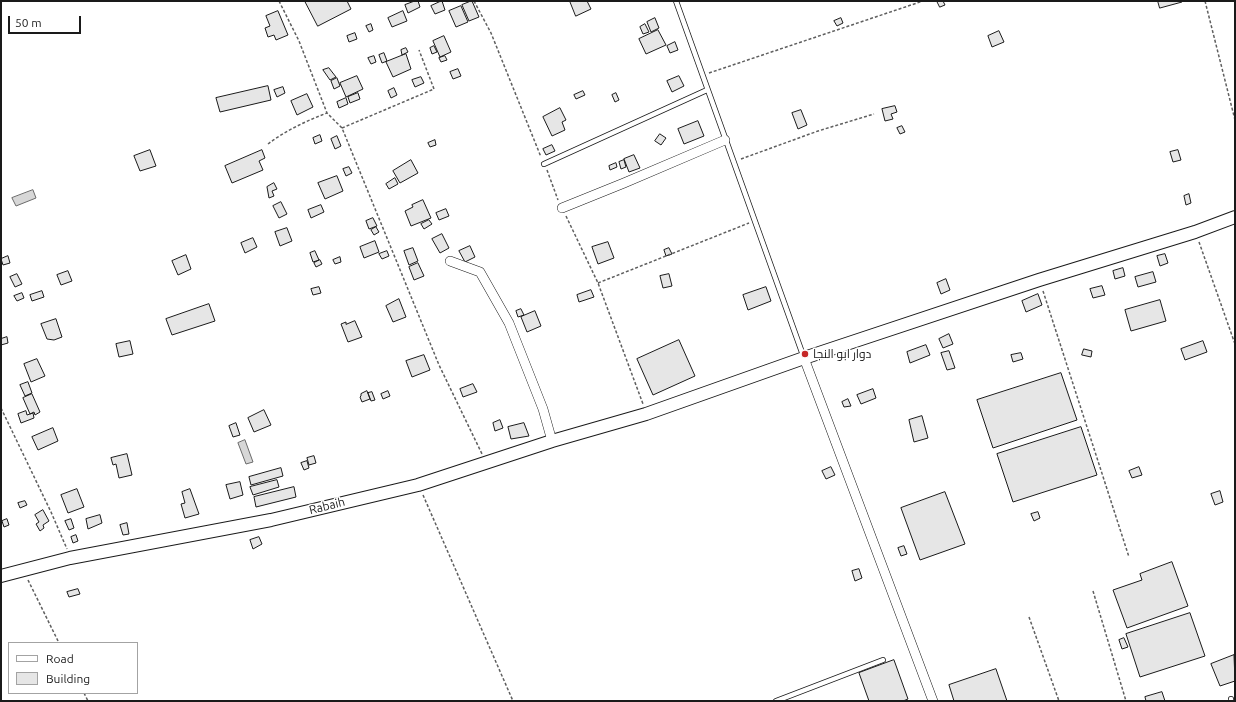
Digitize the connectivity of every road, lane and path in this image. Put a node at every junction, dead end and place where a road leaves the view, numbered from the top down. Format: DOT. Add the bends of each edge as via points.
graph roads {
  1 [pos="279,1"];
  2 [pos="676,1"];
  3 [pos="923,1"];
  4 [pos="1205,1"];
  5 [pos="420,50"];
  6 [pos="702,76"];
  7 [pos="707,90"];
  8 [pos="327,113"];
  9 [pos="874,114"];
  10 [pos="1235,120"];
  11 [pos="342,128"];
  12 [pos="725,140"];
  13 [pos="268,144"];
  14 [pos="733,162"];
  15 [pos="544,164"];
  16 [pos="562,208"];
  17 [pos="1235,217"];
  18 [pos="755,221"];
  19 [pos="1195,232"];
  20 [pos="450,261"];
  21 [pos="1039,280"];
  22 [pos="598,283"];
  23 [pos="1235,344"];
  24 [pos="804,358"];
  25 [pos="1,408"];
  26 [pos="552,442"];
  27 [pos="486,462"];
  28 [pos="418,485"];
  29 [pos="1129,557"];
  30 [pos="70,558"];
  31 [pos="23,570"];
  32 [pos="1,576"];
  33 [pos="1094,591"];
  34 [pos="1029,617"];
  35 [pos="59,642"];
  36 [pos="883,660"];
  37 [pos="513,701"];
  38 [pos="776,701"];
  39 [pos="933,701"];
  40 [pos="1059,701"];
  41 [pos="1126,701"];
  1 -- 8 [label="path" via="299,42"];
  2 -- 6 [label="lane"];
  3 -- 6 [label="path"];
  4 -- 10 [label="path"];
  5 -- 11 [label="path" via="434,89"];
  6 -- 7 [label="lane"];
  7 -- 12 [label="lane"];
  7 -- 15 [label="lane"];
  8 -- 11 [label="path"];
  8 -- 13 [label="path"];
  9 -- 14 [label="path"];
  11 -- 27 [label="path" via="439,365"];
  12 -- 14 [label="lane"];
  12 -- 16 [label="street"];
  14 -- 18 [label="lane"];
  17 -- 19 [label="street, Rabaih"];
  18 -- 22 [label="path"];
  18 -- 24 [label="lane"];
  19 -- 21 [label="street, Rabaih"];
  19 -- 23 [label="path"];
  20 -- 26 [label="street" via="480,272 509,324 543,409"];
  21 -- 24 [label="street, Rabaih"];
  21 -- 29 [label="path"];
  24 -- 26 [label="street, Rabaih" via="646,414"];
  24 -- 39 [label="street"];
  25 -- 30 [label="path" via="52,512"];
  26 -- 27 [label="street, Rabaih"];
  27 -- 28 [label="street, Rabaih"];
  28 -- 30 [label="street, Rabaih" via="271,520"];
  28 -- 37 [label="path"];
  30 -- 31 [label="street, Rabaih"];
  31 -- 32 [label="street, Rabaih"];
  31 -- 35 [label="path"];
  33 -- 41 [label="path"];
  34 -- 40 [label="path"];
  36 -- 38 [label="lane"];
}
